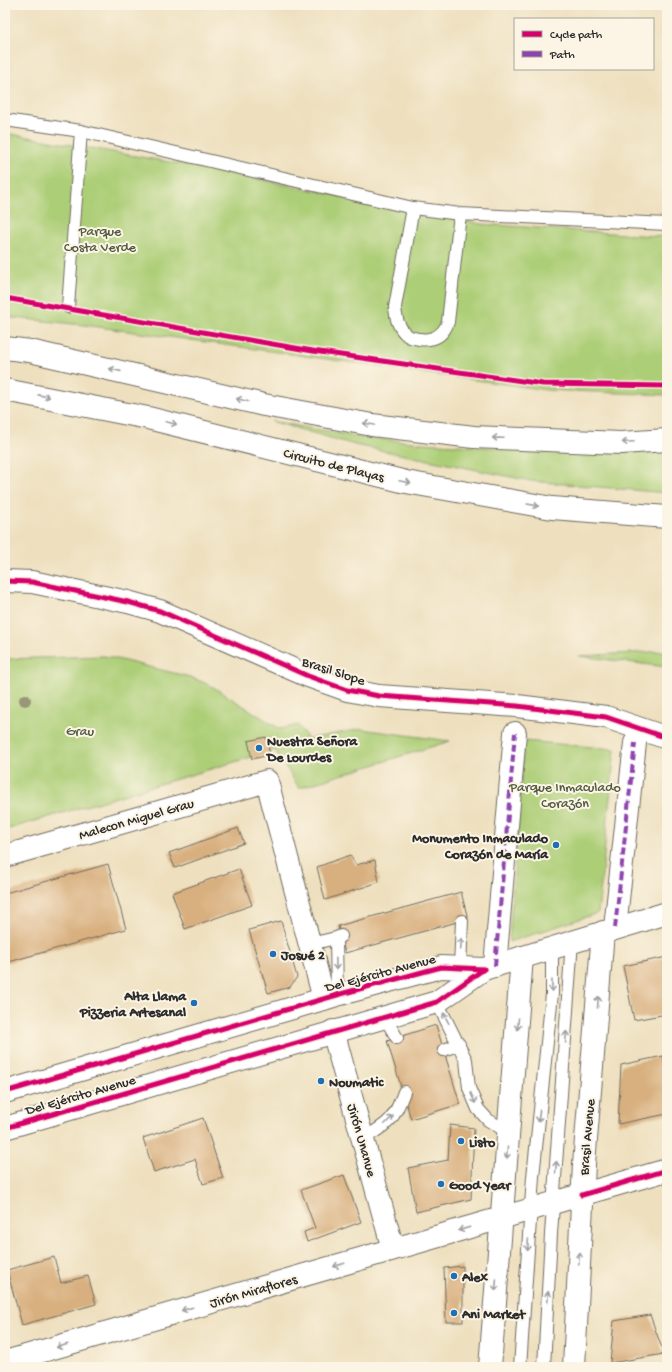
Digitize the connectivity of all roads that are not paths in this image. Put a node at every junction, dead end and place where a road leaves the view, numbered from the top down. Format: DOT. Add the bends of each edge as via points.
graph roads {
  1 [pos="5,120"];
  2 [pos="81,131"];
  3 [pos="413,208"];
  4 [pos="460,214"];
  5 [pos="667,224"];
  6 [pos="68,307"];
  7 [pos="5,348"];
  8 [pos="5,390"];
  9 [pos="667,440"];
  10 [pos="667,517"];
  11 [pos="5,581"];
  12 [pos="515,733"];
  13 [pos="667,738"];
  14 [pos="635,743"];
  15 [pos="5,856"];
  16 [pos="667,913"];
  17 [pos="462,921"];
  18 [pos="609,930"];
  19 [pos="310,944"];
  20 [pos="562,944"];
  21 [pos="522,957"];
  22 [pos="460,967"];
  23 [pos="490,968"];
  24 [pos="330,997"];
  25 [pos="437,1002"];
  26 [pos="384,1016"];
  27 [pos="333,1031"];
  28 [pos="396,1038"];
  29 [pos="459,1044"];
  30 [pos="444,1050"];
  31 [pos="5,1092"];
  32 [pos="404,1092"];
  33 [pos="5,1128"];
  34 [pos="508,1132"];
  35 [pos="362,1139"];
  36 [pos="667,1170"];
  37 [pos="582,1195"];
  38 [pos="553,1203"];
  39 [pos="531,1210"];
  40 [pos="501,1218"];
  41 [pos="394,1249"];
  42 [pos="5,1362"];
  43 [pos="490,1367"];
  44 [pos="520,1367"];
  45 [pos="544,1367"];
  46 [pos="574,1367"];
  1 -- 2 [label="lane"];
  2 -- 3 [label="lane"];
  2 -- 6 [label="lane"];
  3 -- 4 [label="lane"];
  3 -- 4 [label="lane" via="395,307 397,322 402,330 408,337 421,339 439,336 448,322"];
  4 -- 5 [label="lane"];
  9 -- 7 [label="main road, one-way" via="621,443 474,437 372,425 264,405 30,351"];
  8 -- 10 [label="main road, Circuito de Playas, one-way" via="148,418 406,482 552,508"];
  11 -- 13 [label="main road, Brasil Slope" via="32,582 160,611 308,676 347,690 379,696 518,706 606,718"];
  12 -- 23 [label="main road"];
  14 -- 18 [label="main road, Brasil Avenue"];
  15 -- 19 [label="main road, Malecon Miguel Grau" via="267,781"];
  16 -- 18 [label="main road"];
  22 -- 17 [label="lane, one-way"];
  18 -- 20 [label="main road"];
  37 -- 18 [label="main road, Brasil Avenue, one-way"];
  19 -- 24 [label="main road"];
  19 -- 24 [label="lane, one-way" via="338,937"];
  20 -- 21 [label="main road"];
  38 -- 20 [label="lane, Brasil Avenue, one-way"];
  20 -- 39 [label="lane, one-way" via="552,994"];
  21 -- 23 [label="main road"];
  21 -- 34 [label="main road, one-way"];
  22 -- 23 [label="main road, Del Ejército Avenue"];
  22 -- 24 [label="main road, Del Ejército Avenue" via="441,967"];
  23 -- 25 [label="main road, Del Ejército Avenue"];
  24 -- 31 [label="main road, Del Ejército Avenue"];
  25 -- 26 [label="main road, Del Ejército Avenue"];
  29 -- 25 [label="lane, one-way"];
  26 -- 27 [label="main road, Del Ejército Avenue"];
  26 -- 28 [label="lane"];
  27 -- 33 [label="main road, Del Ejército Avenue"];
  27 -- 35 [label="main road, Jirón Unanue"];
  29 -- 30 [label="lane"];
  29 -- 34 [label="lane, one-way" via="466,1060 469,1088 478,1109 488,1120"];
  35 -- 32 [label="lane, one-way" via="390,1122 397,1112"];
  34 -- 40 [label="main road, one-way"];
  35 -- 41 [label="main road, Jirón Unanue"];
  36 -- 37 [label="main road, Jirón Miraflores"];
  37 -- 38 [label="main road, Jirón Miraflores"];
  46 -- 37 [label="main road, Brasil Avenue, one-way"];
  38 -- 39 [label="main road, Jirón Miraflores"];
  45 -- 38 [label="lane, Brasil Avenue, one-way"];
  39 -- 40 [label="main road, Jirón Miraflores"];
  39 -- 44 [label="lane, one-way"];
  40 -- 41 [label="main road, Jirón Miraflores, one-way"];
  40 -- 43 [label="main road, one-way"];
  41 -- 42 [label="main road, Jirón Miraflores, one-way"];
}
